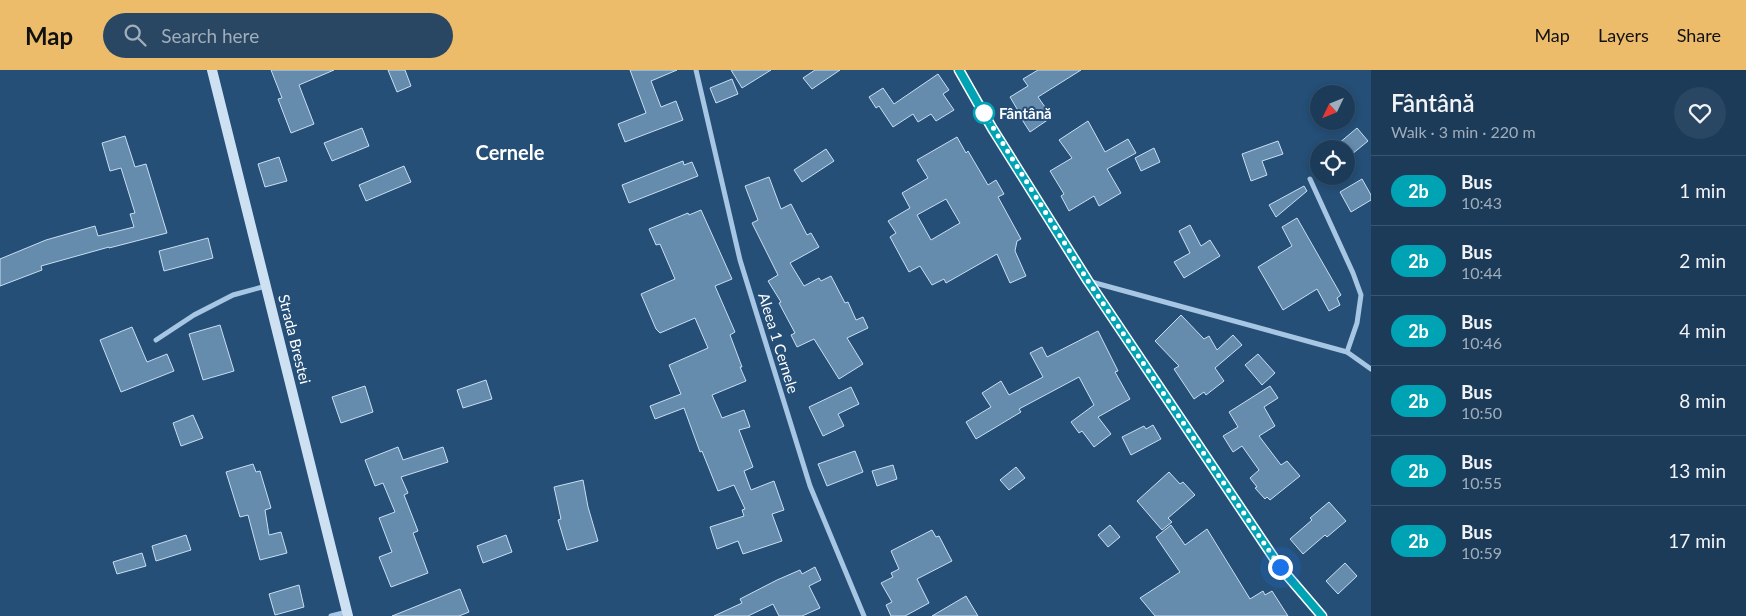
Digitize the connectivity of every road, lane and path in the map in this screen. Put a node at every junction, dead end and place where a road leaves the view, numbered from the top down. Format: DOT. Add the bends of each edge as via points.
graph roads {
  1 [pos="212,70"];
  2 [pos="696,70"];
  3 [pos="959,70"];
  4 [pos="1313,185"];
  5 [pos="1088,281"];
  6 [pos="266,286"];
  7 [pos="156,340"];
  8 [pos="1347,352"];
  9 [pos="1371,370"];
  10 [pos="348,614"];
  11 [pos="331,616"];
  12 [pos="864,616"];
  13 [pos="1322,616"];
  1 -- 6 [label="main road, Strada Brestei"];
  2 -- 12 [label="street, Aleea 1 Cernele" via="746,279 810,486"];
  3 -- 5 [label="street"];
  4 -- 8 [label="street" via="1360,295 1357,323"];
  5 -- 8 [label="street"];
  5 -- 13 [label="street" via="1280,567"];
  6 -- 7 [label="street" via="233,295"];
  6 -- 10 [label="main road, Strada Brestei"];
  8 -- 9 [label="street"];
  10 -- 11 [label="street"];
}
